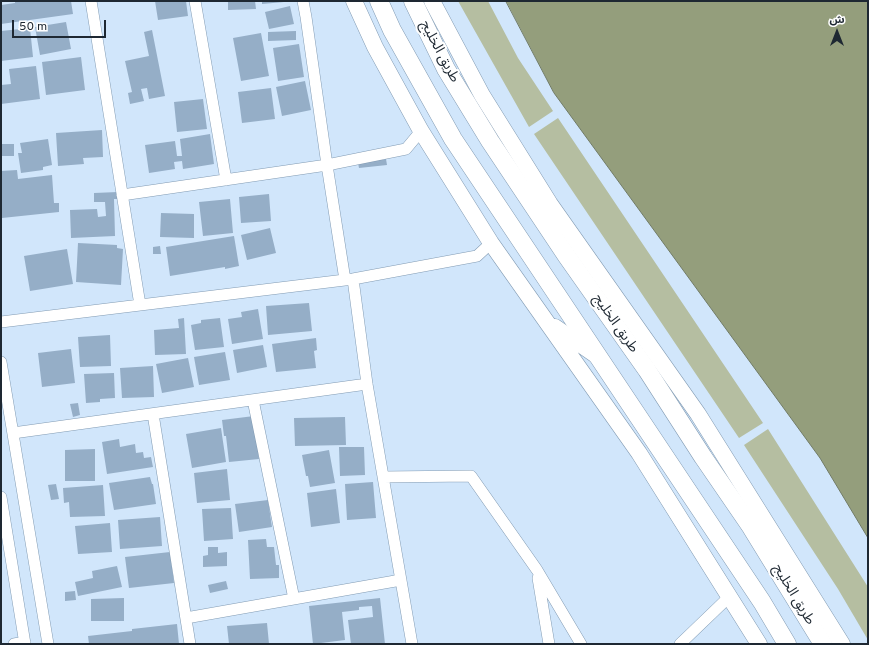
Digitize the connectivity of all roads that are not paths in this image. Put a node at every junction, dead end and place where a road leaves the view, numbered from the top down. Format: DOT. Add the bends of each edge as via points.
graph roads {
  1 [pos="91,1"];
  2 [pos="196,1"];
  3 [pos="303,1"];
  4 [pos="354,1"];
  5 [pos="379,1"];
  6 [pos="413,1"];
  7 [pos="432,1"];
  8 [pos="421,131"];
  9 [pos="327,165"];
  10 [pos="226,180"];
  11 [pos="122,195"];
  12 [pos="491,243"];
  13 [pos="349,280"];
  14 [pos="140,305"];
  15 [pos="1,322"];
  16 [pos="547,322"];
  17 [pos="599,358"];
  18 [pos="1,362"];
  19 [pos="367,384"];
  20 [pos="253,400"];
  21 [pos="153,414"];
  22 [pos="13,433"];
  23 [pos="383,477"];
  24 [pos="1,497"];
  25 [pos="537,570"];
  26 [pos="401,580"];
  27 [pos="730,596"];
  28 [pos="294,599"];
  29 [pos="186,618"];
  30 [pos="21,643"];
  31 [pos="48,644"];
  32 [pos="190,644"];
  33 [pos="412,644"];
  34 [pos="549,644"];
  35 [pos="581,644"];
  36 [pos="680,644"];
  37 [pos="760,644"];
  38 [pos="787,644"];
  39 [pos="823,644"];
  40 [pos="842,644"];
  1 -- 11 [label="street"];
  2 -- 10 [label="street"];
  3 -- 9 [label="street"];
  4 -- 8 [label="main road" via="375,47"];
  5 -- 17 [label="main road" via="392,30 453,139"];
  6 -- 39 [label="main road, طريق الخليج" via="446,69 490,141 751,527"];
  7 -- 40 [label="main road" via="482,95 550,204 698,414"];
  8 -- 9 [label="street" via="406,149"];
  8 -- 12 [label="main road"];
  9 -- 10 [label="street"];
  9 -- 13 [label="street"];
  10 -- 11 [label="street"];
  11 -- 14 [label="street"];
  12 -- 13 [label="street" via="477,256"];
  12 -- 16 [label="main road"];
  13 -- 14 [label="street"];
  13 -- 19 [label="street"];
  14 -- 15 [label="street"];
  16 -- 17 [label="main road"];
  16 -- 27 [label="main road" via="639,453"];
  17 -- 38 [label="main road" via="762,602"];
  18 -- 22 [label="street"];
  19 -- 20 [label="street"];
  19 -- 23 [label="street"];
  20 -- 21 [label="street"];
  20 -- 28 [label="street"];
  21 -- 22 [label="street"];
  21 -- 29 [label="street"];
  22 -- 31 [label="street"];
  23 -- 25 [label="street" via="471,476"];
  23 -- 26 [label="street"];
  24 -- 30 [label="street"];
  25 -- 34 [label="street"];
  25 -- 35 [label="street"];
  26 -- 28 [label="street"];
  26 -- 33 [label="street"];
  27 -- 36 [label="street"];
  27 -- 37 [label="main road"];
  28 -- 29 [label="street"];
  29 -- 32 [label="street"];
}
